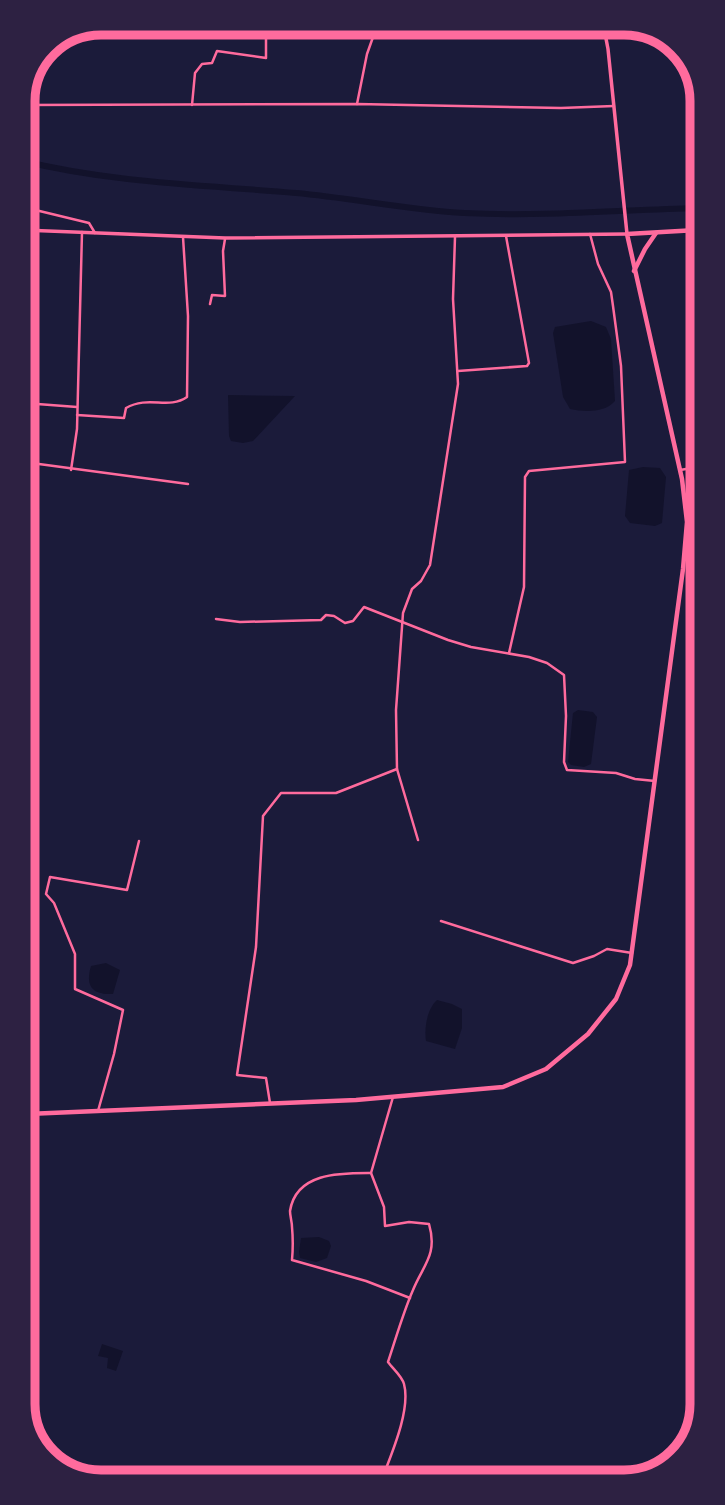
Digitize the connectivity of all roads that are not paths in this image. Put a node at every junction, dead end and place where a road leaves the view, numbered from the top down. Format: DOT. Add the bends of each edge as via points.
graph roads {
  1 [pos="266,35"];
  2 [pos="374,35"];
  3 [pos="605,35"];
  4 [pos="357,104"];
  5 [pos="35,105"];
  6 [pos="192,105"];
  7 [pos="614,106"];
  8 [pos="35,210"];
  9 [pos="35,230"];
  10 [pos="690,231"];
  11 [pos="82,232"];
  12 [pos="95,233"];
  13 [pos="657,233"];
  14 [pos="590,234"];
  15 [pos="627,234"];
  16 [pos="506,236"];
  17 [pos="183,237"];
  18 [pos="455,237"];
  19 [pos="225,238"];
  20 [pos="635,271"];
  21 [pos="210,304"];
  22 [pos="458,370"];
  23 [pos="35,404"];
  24 [pos="78,407"];
  25 [pos="77,415"];
  26 [pos="35,465"];
  27 [pos="690,468"];
  28 [pos="71,470"];
  29 [pos="680,470"];
  30 [pos="188,484"];
  31 [pos="216,619"];
  32 [pos="401,623"];
  33 [pos="509,653"];
  34 [pos="397,769"];
  35 [pos="655,781"];
  36 [pos="418,840"];
  37 [pos="139,841"];
  38 [pos="441,921"];
  39 [pos="632,953"];
  40 [pos="393,1097"];
  41 [pos="270,1103"];
  42 [pos="98,1111"];
  43 [pos="35,1114"];
  44 [pos="371,1173"];
  45 [pos="410,1298"];
  46 [pos="385,1470"];
  1 -- 6 [label="street" via="266,58 217,51 212,63 202,64 195,73"];
  2 -- 4 [label="street"];
  3 -- 7 [label="street"];
  4 -- 6 [label="street"];
  4 -- 7 [label="street"];
  5 -- 6 [label="street"];
  7 -- 15 [label="street"];
  8 -- 12 [label="street" via="89,223"];
  9 -- 11 [label="street"];
  10 -- 13 [label="highway"];
  11 -- 12 [label="street"];
  11 -- 24 [label="street"];
  12 -- 17 [label="street"];
  13 -- 15 [label="highway"];
  13 -- 20 [label="highway"];
  14 -- 15 [label="street"];
  14 -- 16 [label="street"];
  14 -- 33 [label="street" via="612,299 621,366 625,462 529,471 525,477 524,587"];
  15 -- 20 [label="highway"];
  16 -- 18 [label="street"];
  16 -- 22 [label="street" via="529,363"];
  17 -- 19 [label="street"];
  17 -- 25 [label="street" via="187,397 171,403 133,404 126,408 124,418"];
  18 -- 19 [label="street"];
  18 -- 22 [label="street"];
  19 -- 21 [label="street" via="225,296 212,295"];
  20 -- 29 [label="highway"];
  22 -- 32 [label="street" via="430,565 412,589"];
  23 -- 24 [label="street"];
  24 -- 25 [label="street"];
  25 -- 28 [label="street"];
  26 -- 28 [label="street"];
  27 -- 29 [label="street"];
  28 -- 30 [label="street"];
  29 -- 35 [label="highway" via="687,522"];
  31 -- 32 [label="street" via="321,620 326,615 345,623 353,621 364,607"];
  32 -- 33 [label="street" via="471,647"];
  32 -- 34 [label="street"];
  33 -- 35 [label="street" via="547,663 564,675 567,770"];
  34 -- 36 [label="street"];
  34 -- 41 [label="street" via="336,793 281,793 263,816 256,947 237,1075 266,1078"];
  35 -- 39 [label="highway"];
  37 -- 42 [label="street" via="127,890 50,877 46,894 75,954 75,989 123,1010"];
  38 -- 39 [label="street" via="573,963 607,949"];
  39 -- 40 [label="highway" via="616,999 588,1034 546,1069 503,1087"];
  40 -- 41 [label="highway"];
  40 -- 44 [label="street"];
  41 -- 42 [label="highway"];
  42 -- 43 [label="highway"];
  44 -- 45 [label="street" via="384,1207 385,1226 429,1224 432,1233 428,1264"];
  44 -- 45 [label="street" via="318,1178 298,1190 290,1212 292,1260"];
  45 -- 46 [label="street" via="388,1362 404,1382 406,1401"];
}
